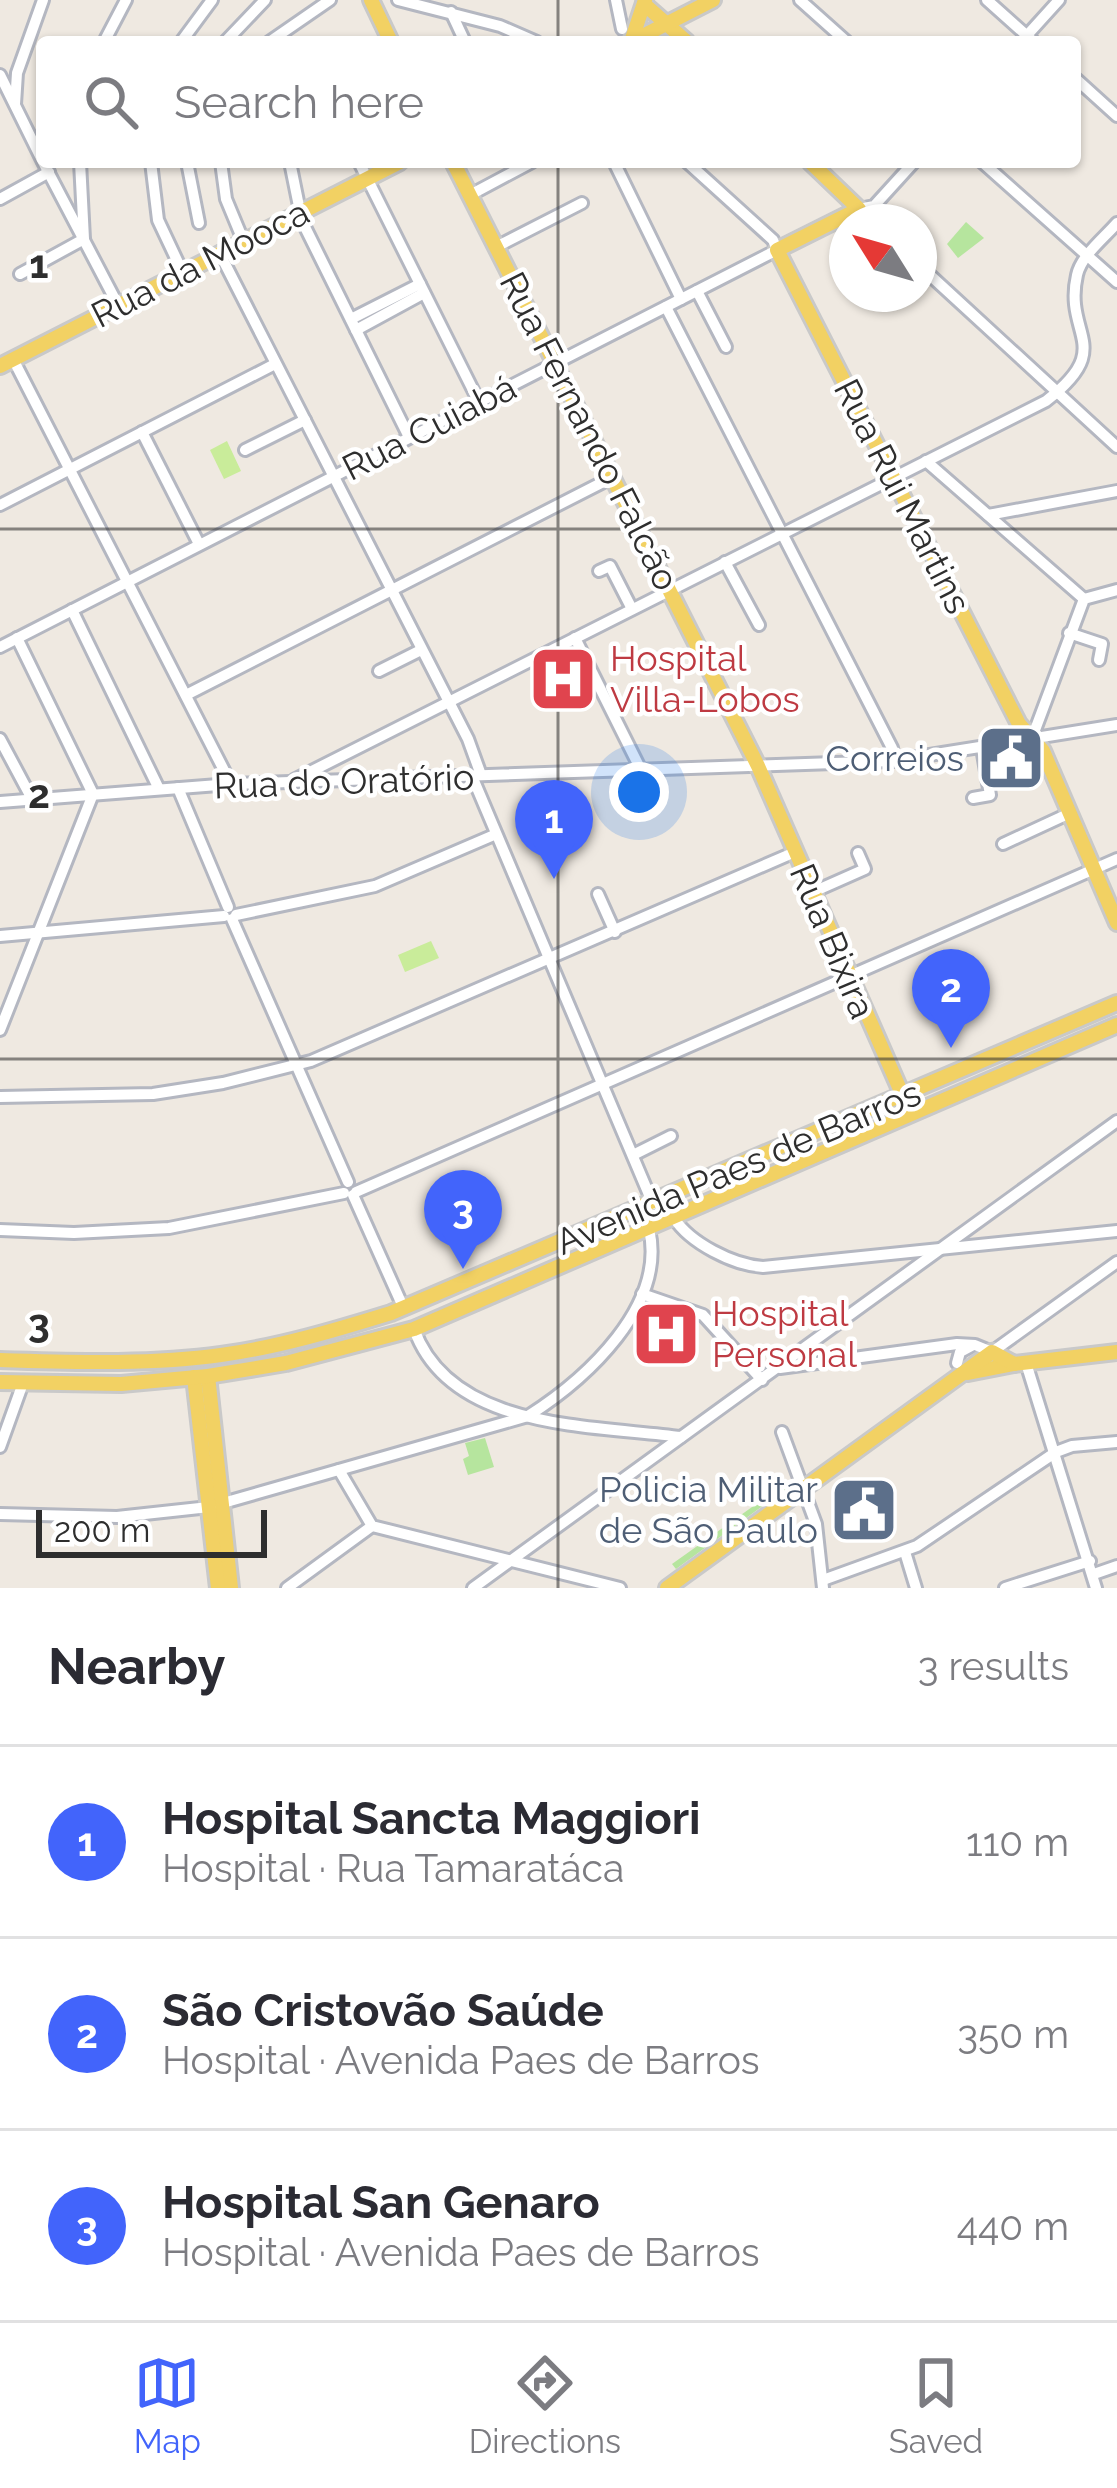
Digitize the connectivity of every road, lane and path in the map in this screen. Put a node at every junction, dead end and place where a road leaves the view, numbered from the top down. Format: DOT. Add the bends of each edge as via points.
graph roads {
  1 [pos="43,0"];
  2 [pos="126,0"];
  3 [pos="212,0"];
  4 [pos="265,0"];
  5 [pos="330,0"];
  6 [pos="370,0"];
  7 [pos="398,0"];
  8 [pos="616,0"];
  9 [pos="713,0"];
  10 [pos="800,0"];
  11 [pos="987,0"];
  12 [pos="1059,0"];
  13 [pos="643,1"];
  14 [pos="451,12"];
  15 [pos="668,23"];
  16 [pos="626,35"];
  17 [pos="107,36"];
  18 [pos="185,36"];
  19 [pos="231,36"];
  20 [pos="278,36"];
  21 [pos="388,36"];
  22 [pos="462,36"];
  23 [pos="521,36"];
  24 [pos="681,36"];
  25 [pos="840,36"];
  26 [pos="1024,36"];
  27 [pos="1031,36"];
  28 [pos="0,75"];
  29 [pos="1081,83"];
  30 [pos="15,104"];
  31 [pos="0,112"];
  32 [pos="1117,116"];
  33 [pos="36,147"];
  34 [pos="41,168"];
  35 [pos="47,168"];
  36 [pos="80,168"];
  37 [pos="152,168"];
  38 [pos="188,168"];
  39 [pos="222,168"];
  40 [pos="291,168"];
  41 [pos="361,168"];
  42 [pos="388,168"];
  43 [pos="456,168"];
  44 [pos="521,168"];
  45 [pos="617,168"];
  46 [pos="693,168"];
  47 [pos="816,168"];
  48 [pos="905,168"];
  49 [pos="989,168"];
  50 [pos="366,179"];
  51 [pos="470,195"];
  52 [pos="0,199"];
  53 [pos="582,203"];
  54 [pos="854,204"];
  55 [pos="876,204"];
  56 [pos="299,212"];
  57 [pos="199,223"];
  58 [pos="1117,223"];
  59 [pos="829,229"];
  60 [pos="84,239"];
  61 [pos="243,240"];
  62 [pos="496,247"];
  63 [pos="778,250"];
  64 [pos="220,252"];
  65 [pos="1088,256"];
  66 [pos="182,271"];
  67 [pos="20,274"];
  68 [pos="937,282"];
  69 [pos="1117,282"];
  70 [pos="422,289"];
  71 [pos="697,291"];
  72 [pos="681,299"];
  73 [pos="118,305"];
  74 [pos="666,307"];
  75 [pos="353,325"];
  76 [pos="726,347"];
  77 [pos="7,362"];
  78 [pos="555,363"];
  79 [pos="275,364"];
  80 [pos="1055,394"];
  81 [pos="478,402"];
  82 [pos="305,420"];
  83 [pos="142,432"];
  84 [pos="409,437"];
  85 [pos="1117,447"];
  86 [pos="245,450"];
  87 [pos="926,461"];
  88 [pos="70,469"];
  89 [pos="332,476"];
  90 [pos="614,477"];
  91 [pos="893,478"];
  92 [pos="1116,489"];
  93 [pos="0,505"];
  94 [pos="988,514"];
  95 [pos="780,533"];
  96 [pos="199,544"];
  97 [pos="725,562"];
  98 [pos="599,571"];
  99 [pos="128,581"];
  100 [pos="390,590"];
  101 [pos="670,590"];
  102 [pos="1117,590"];
  103 [pos="1084,599"];
  104 [pos="632,609"];
  105 [pos="71,610"];
  106 [pos="758,626"];
  107 [pos="1069,633"];
  108 [pos="17,638"];
  109 [pos="575,638"];
  110 [pos="0,646"];
  111 [pos="421,650"];
  112 [pos="1099,660"];
  113 [pos="379,671"];
  114 [pos="186,695"];
  115 [pos="449,703"];
  116 [pos="1117,725"];
  117 [pos="1032,738"];
  118 [pos="0,739"];
  119 [pos="982,748"];
  120 [pos="895,760"];
  121 [pos="328,762"];
  122 [pos="758,766"];
  123 [pos="640,770"];
  124 [pos="476,776"];
  125 [pos="321,781"];
  126 [pos="290,782"];
  127 [pos="231,784"];
  128 [pos="178,788"];
  129 [pos="159,789"];
  130 [pos="94,794"];
  131 [pos="973,798"];
  132 [pos="32,799"];
  133 [pos="0,802"];
  134 [pos="1070,813"];
  135 [pos="494,835"];
  136 [pos="1003,844"];
  137 [pos="795,852"];
  138 [pos="857,853"];
  139 [pos="1117,859"];
  140 [pos="1094,869"];
  141 [pos="813,892"];
  142 [pos="598,894"];
  143 [pos="233,913"];
  144 [pos="1117,922"];
  145 [pos="615,932"];
  146 [pos="40,933"];
  147 [pos="0,936"];
  148 [pos="549,960"];
  149 [pos="849,977"];
  150 [pos="1117,1003"];
  151 [pos="1117,1025"];
  152 [pos="0,1030"];
  153 [pos="296,1065"];
  154 [pos="601,1084"];
  155 [pos="902,1096"];
  156 [pos="0,1097"];
  157 [pos="911,1114"];
  158 [pos="1117,1121"];
  159 [pos="671,1136"];
  160 [pos="633,1155"];
  161 [pos="349,1189"];
  162 [pos="653,1204"];
  163 [pos="674,1218"];
  164 [pos="649,1229"];
  165 [pos="0,1230"];
  166 [pos="1117,1231"];
  167 [pos="596,1251"];
  168 [pos="935,1252"];
  169 [pos="1117,1262"];
  170 [pos="642,1294"];
  171 [pos="404,1309"];
  172 [pos="414,1329"];
  173 [pos="810,1345"];
  174 [pos="975,1345"];
  175 [pos="939,1347"];
  176 [pos="999,1347"];
  177 [pos="1117,1352"];
  178 [pos="224,1355"];
  179 [pos="0,1360"];
  180 [pos="829,1362"];
  181 [pos="1020,1363"];
  182 [pos="779,1368"];
  183 [pos="960,1369"];
  184 [pos="201,1377"];
  185 [pos="762,1380"];
  186 [pos="0,1382"];
  187 [pos="23,1383"];
  188 [pos="528,1416"];
  189 [pos="782,1432"];
  190 [pos="681,1437"];
  191 [pos="1117,1442"];
  192 [pos="0,1447"];
  193 [pos="1055,1452"];
  194 [pos="339,1470"];
  195 [pos="802,1491"];
  196 [pos="216,1506"];
  197 [pos="0,1514"];
  198 [pos="372,1526"];
  199 [pos="904,1552"];
  200 [pos="510,1561"];
  201 [pos="1117,1566"];
  202 [pos="1092,1567"];
  203 [pos="823,1584"];
  204 [pos="218,1588"];
  205 [pos="231,1588"];
  206 [pos="287,1588"];
  207 [pos="473,1588"];
  208 [pos="620,1588"];
  209 [pos="667,1588"];
  210 [pos="916,1588"];
  211 [pos="1005,1588"];
  212 [pos="1096,1588"];
  1 -- 30 [label="street"];
  2 -- 17 [label="street"];
  3 -- 18 [label="street"];
  4 -- 19 [label="street"];
  5 -- 20 [label="street"];
  6 -- 21 [label="main road"];
  7 -- 14 [label="street"];
  8 -- 16 [label="street"];
  9 -- 15 [label="main road"];
  10 -- 25 [label="street"];
  11 -- 26 [label="street"];
  12 -- 27 [label="street"];
  13 -- 15 [label="main road"];
  13 -- 16 [label="main road"];
  14 -- 22 [label="street"];
  14 -- 23 [label="street"];
  15 -- 16 [label="main road"];
  15 -- 24 [label="main road"];
  28 -- 30 [label="street"];
  29 -- 32 [label="street"];
  30 -- 31 [label="street"];
  30 -- 33 [label="street"];
  34 -- 52 [label="street"];
  35 -- 60 [label="street"];
  36 -- 60 [label="street"];
  37 -- 66 [label="street" via="158,220"];
  38 -- 57 [label="street"];
  39 -- 61 [label="street"];
  40 -- 56 [label="street"];
  41 -- 50 [label="street"];
  42 -- 50 [label="main road, Rua da Mooca"];
  43 -- 51 [label="main road, Rua Fernando Falcão"];
  44 -- 51 [label="street"];
  45 -- 72 [label="street"];
  46 -- 63 [label="street"];
  47 -- 54 [label="main road"];
  48 -- 55 [label="street"];
  49 -- 65 [label="street"];
  50 -- 56 [label="main road, Rua da Mooca"];
  50 -- 70 [label="street"];
  51 -- 62 [label="main road, Rua Fernando Falcão"];
  53 -- 62 [label="street"];
  56 -- 61 [label="main road, Rua da Mooca"];
  56 -- 75 [label="street"];
  58 -- 65 [label="street"];
  59 -- 63 [label="main road, Rua Cuiabá"];
  60 -- 67 [label="street"];
  60 -- 73 [label="street"];
  61 -- 64 [label="main road, Rua da Mooca"];
  62 -- 78 [label="main road, Rua Fernando Falcão"];
  63 -- 71 [label="street, Rua Cuiabá"];
  63 -- 91 [label="main road, Rua Rui Martins"];
  64 -- 66 [label="main road, Rua da Mooca"];
  64 -- 79 [label="street"];
  65 -- 69 [label="street"];
  65 -- 80 [label="street" via="1075,292 1085,353"];
  66 -- 73 [label="main road, Rua da Mooca"];
  68 -- 80 [label="street"];
  70 -- 75 [label="street"];
  70 -- 81 [label="street"];
  71 -- 72 [label="street, Rua Cuiabá"];
  71 -- 76 [label="street"];
  72 -- 74 [label="street, Rua Cuiabá"];
  73 -- 77 [label="main road, Rua da Mooca"];
  74 -- 78 [label="street, Rua Cuiabá"];
  74 -- 95 [label="street"];
  75 -- 84 [label="street"];
  77 -- 88 [label="street"];
  78 -- 81 [label="street, Rua Cuiabá"];
  78 -- 90 [label="main road, Rua Fernando Falcão"];
  79 -- 82 [label="street"];
  79 -- 83 [label="street"];
  80 -- 85 [label="street"];
  80 -- 87 [label="street"];
  81 -- 84 [label="street, Rua Cuiabá"];
  82 -- 86 [label="street"];
  82 -- 89 [label="street"];
  83 -- 88 [label="street"];
  83 -- 96 [label="street"];
  84 -- 89 [label="street, Rua Cuiabá"];
  87 -- 91 [label="street"];
  87 -- 94 [label="street"];
  88 -- 93 [label="street"];
  88 -- 99 [label="street"];
  89 -- 96 [label="street, Rua Cuiabá"];
  89 -- 100 [label="street"];
  90 -- 100 [label="street"];
  90 -- 101 [label="main road, Rua Fernando Falcão"];
  91 -- 95 [label="street"];
  91 -- 117 [label="main road, Rua Rui Martins"];
  92 -- 94 [label="street"];
  94 -- 103 [label="street"];
  95 -- 97 [label="street"];
  95 -- 120 [label="street"];
  96 -- 99 [label="street, Rua Cuiabá"];
  97 -- 101 [label="street"];
  97 -- 106 [label="street"];
  98 -- 104 [label="street" via="610,566"];
  99 -- 105 [label="street, Rua Cuiabá"];
  99 -- 114 [label="street"];
  100 -- 111 [label="street"];
  100 -- 114 [label="street"];
  101 -- 104 [label="street"];
  101 -- 122 [label="main road, Rua Fernando Falcão"];
  102 -- 103 [label="street"];
  103 -- 107 [label="street"];
  104 -- 109 [label="street"];
  105 -- 108 [label="street, Rua Cuiabá"];
  105 -- 129 [label="street"];
  107 -- 112 [label="street" via="1102,644"];
  107 -- 117 [label="street"];
  108 -- 110 [label="street, Rua Cuiabá"];
  108 -- 130 [label="street"];
  109 -- 115 [label="street"];
  109 -- 123 [label="street"];
  111 -- 113 [label="street"];
  111 -- 115 [label="street"];
  114 -- 127 [label="street"];
  115 -- 121 [label="street"];
  115 -- 124 [label="street"];
  116 -- 117 [label="street, Rua do Oratório"];
  117 -- 119 [label="street, Rua do Oratório"];
  117 -- 134 [label="main road, Rua Rui Martins"];
  118 -- 132 [label="street"];
  119 -- 120 [label="street, Rua do Oratório"];
  119 -- 131 [label="street" via="990,795"];
  120 -- 122 [label="street, Rua do Oratório"];
  121 -- 125 [label="street"];
  121 -- 126 [label="street"];
  122 -- 123 [label="street, Rua do Oratório"];
  122 -- 137 [label="main road, Rua Bixira"];
  123 -- 124 [label="street, Rua do Oratório"];
  124 -- 125 [label="street, Rua do Oratório"];
  124 -- 135 [label="street"];
  125 -- 126 [label="street, Rua do Oratório"];
  126 -- 127 [label="street, Rua do Oratório"];
  127 -- 128 [label="street, Rua do Oratório"];
  128 -- 129 [label="street, Rua do Oratório"];
  128 -- 143 [label="street"];
  129 -- 130 [label="street, Rua do Oratório"];
  130 -- 132 [label="street, Rua do Oratório"];
  130 -- 146 [label="street"];
  132 -- 133 [label="street, Rua do Oratório"];
  134 -- 136 [label="street"];
  134 -- 140 [label="main road, Rua Rui Martins"];
  135 -- 143 [label="street" via="375,886"];
  135 -- 148 [label="street"];
  137 -- 141 [label="main road, Rua Bixira"];
  137 -- 145 [label="street"];
  138 -- 141 [label="street" via="865,869"];
  139 -- 140 [label="street"];
  140 -- 144 [label="main road, Rua Rui Martins"];
  140 -- 149 [label="street"];
  141 -- 149 [label="main road, Rua Bixira"];
  142 -- 145 [label="street"];
  143 -- 146 [label="street"];
  143 -- 153 [label="street"];
  145 -- 148 [label="street"];
  146 -- 147 [label="street"];
  146 -- 152 [label="street"];
  148 -- 153 [label="street"];
  148 -- 154 [label="street"];
  149 -- 154 [label="street"];
  149 -- 155 [label="main road, Rua Bixira"];
  150 -- 155 [label="main road, Avenida Paes de Barros"];
  151 -- 157 [label="main road, Avenida Paes de Barros"];
  153 -- 156 [label="street" via="153,1094"];
  153 -- 161 [label="street"];
  154 -- 160 [label="street"];
  154 -- 161 [label="street"];
  155 -- 157 [label="main road, Rua Bixira"];
  155 -- 162 [label="main road, Avenida Paes de Barros"];
  157 -- 163 [label="main road, Avenida Paes de Barros"];
  158 -- 168 [label="street"];
  159 -- 160 [label="street"];
  160 -- 162 [label="street"];
  161 -- 165 [label="street" via="169,1228"];
  161 -- 171 [label="street"];
  162 -- 167 [label="main road" via="652,1222"];
  162 -- 171 [label="main road, Avenida Paes de Barros"];
  163 -- 164 [label="main road, Avenida Paes de Barros"];
  163 -- 168 [label="street" via="749,1266"];
  164 -- 167 [label="main road, Avenida Paes de Barros"];
  164 -- 170 [label="street"];
  166 -- 168 [label="street"];
  167 -- 172 [label="main road, Avenida Paes de Barros"];
  168 -- 173 [label="street"];
  169 -- 176 [label="street"];
  170 -- 185 [label="street" via="704,1315"];
  170 -- 188 [label="street" via="619,1337"];
  171 -- 178 [label="main road, Avenida Paes de Barros"];
  172 -- 184 [label="main road, Avenida Paes de Barros"];
  172 -- 188 [label="street" via="425,1358 458,1389"];
  173 -- 180 [label="street"];
  173 -- 182 [label="street"];
  174 -- 175 [label="street"];
  174 -- 176 [label="street"];
  174 -- 183 [label="street" via="960,1352"];
  175 -- 180 [label="street"];
  175 -- 183 [label="street"];
  176 -- 181 [label="main road"];
  176 -- 183 [label="main road"];
  177 -- 181 [label="main road"];
  178 -- 179 [label="main road, Avenida Paes de Barros"];
  178 -- 184 [label="main road" via="200,1364"];
  180 -- 182 [label="street"];
  181 -- 183 [label="main road"];
  181 -- 193 [label="street"];
  182 -- 185 [label="street"];
  183 -- 195 [label="main road"];
  184 -- 187 [label="main road, Avenida Paes de Barros"];
  184 -- 196 [label="main road"];
  185 -- 190 [label="street"];
  186 -- 187 [label="main road, Avenida Paes de Barros"];
  187 -- 192 [label="street"];
  188 -- 190 [label="street"];
  188 -- 194 [label="street"];
  189 -- 195 [label="street"];
  190 -- 200 [label="street"];
  191 -- 193 [label="street"];
  193 -- 199 [label="street"];
  193 -- 202 [label="street"];
  194 -- 196 [label="street"];
  194 -- 198 [label="street"];
  195 -- 203 [label="street" via="816,1524"];
  195 -- 209 [label="main road"];
  196 -- 197 [label="street" via="117,1516"];
  196 -- 204 [label="main road"];
  196 -- 205 [label="main road"];
  198 -- 200 [label="street"];
  198 -- 206 [label="street"];
  199 -- 203 [label="street"];
  199 -- 210 [label="street"];
  200 -- 207 [label="street"];
  200 -- 208 [label="street"];
  201 -- 202 [label="street"];
  202 -- 211 [label="street"];
  202 -- 212 [label="street"];
}
